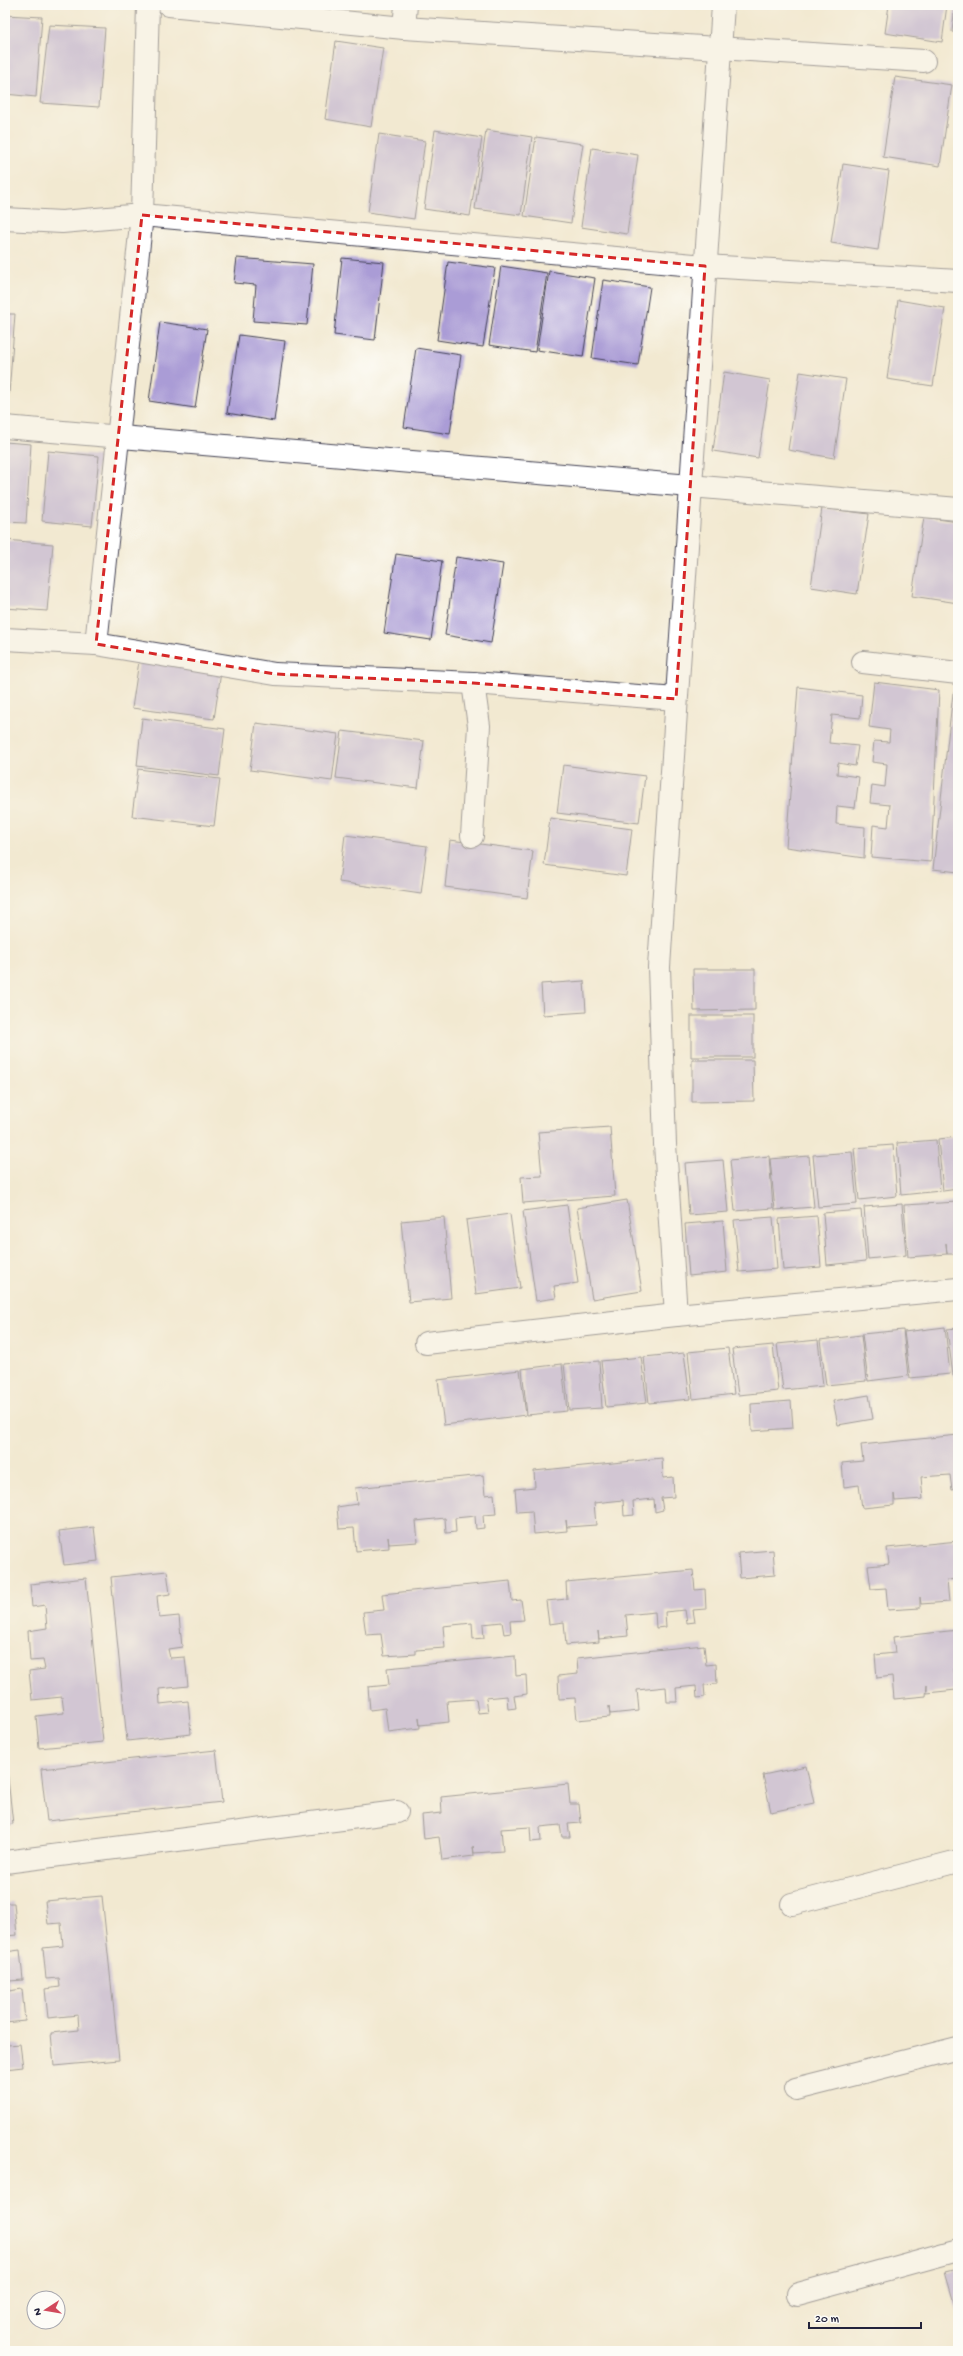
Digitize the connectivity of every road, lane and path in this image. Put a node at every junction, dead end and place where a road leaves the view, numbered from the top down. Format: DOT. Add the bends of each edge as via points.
graph roads {
  1 [pos="148,5"];
  2 [pos="169,5"];
  3 [pos="406,5"];
  4 [pos="722,5"];
  5 [pos="404,28"];
  6 [pos="719,48"];
  7 [pos="924,61"];
  8 [pos="142,215"];
  9 [pos="5,219"];
  10 [pos="705,266"];
  11 [pos="958,281"];
  12 [pos="5,427"];
  13 [pos="120,437"];
  14 [pos="689,486"];
  15 [pos="958,509"];
  16 [pos="5,640"];
  17 [pos="96,644"];
  18 [pos="863,662"];
  19 [pos="958,673"];
  20 [pos="473,683"];
  21 [pos="676,699"];
  22 [pos="472,836"];
  23 [pos="958,1290"];
  24 [pos="676,1314"];
  25 [pos="426,1343"];
  26 [pos="397,1812"];
  27 [pos="958,1861"];
  28 [pos="5,1862"];
  29 [pos="792,1904"];
  30 [pos="958,2048"];
  31 [pos="796,2089"];
  32 [pos="958,2250"];
  33 [pos="798,2294"];
  1 -- 8 [label="street"];
  2 -- 5 [label="street"];
  3 -- 5 [label="street"];
  4 -- 6 [label="street"];
  5 -- 6 [label="street"];
  6 -- 7 [label="street"];
  6 -- 10 [label="street"];
  8 -- 9 [label="street" via="62,222"];
  8 -- 10 [label="street"];
  8 -- 13 [label="street"];
  10 -- 11 [label="street"];
  10 -- 14 [label="street"];
  12 -- 13 [label="street"];
  13 -- 14 [label="street"];
  13 -- 17 [label="street"];
  14 -- 15 [label="street"];
  14 -- 21 [label="street"];
  16 -- 17 [label="street"];
  17 -- 20 [label="street" via="275,674"];
  18 -- 19 [label="street"];
  20 -- 21 [label="street"];
  20 -- 22 [label="street" via="479,726"];
  21 -- 24 [label="street" via="658,967 665,1144"];
  23 -- 24 [label="street"];
  24 -- 25 [label="street"];
  26 -- 28 [label="street"];
  27 -- 29 [label="street"];
  30 -- 31 [label="street"];
  32 -- 33 [label="street"];
}
